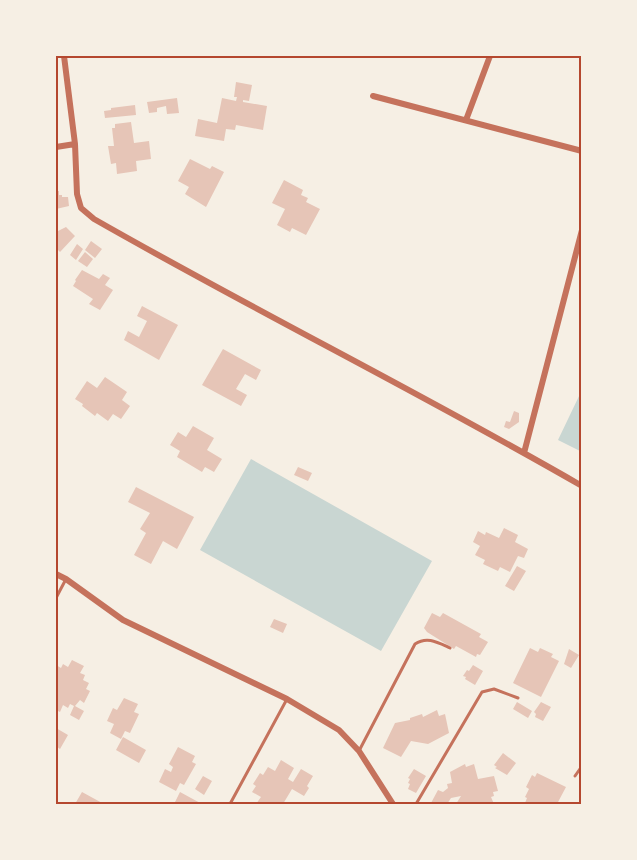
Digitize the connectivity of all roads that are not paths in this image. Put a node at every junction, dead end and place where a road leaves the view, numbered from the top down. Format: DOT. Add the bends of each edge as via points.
graph roads {
  1 [pos="64,56"];
  2 [pos="490,56"];
  3 [pos="373,96"];
  4 [pos="466,120"];
  5 [pos="75,144"];
  6 [pos="56,147"];
  7 [pos="582,152"];
  8 [pos="582,230"];
  9 [pos="524,453"];
  10 [pos="582,486"];
  11 [pos="56,574"];
  12 [pos="66,579"];
  13 [pos="56,598"];
  14 [pos="450,648"];
  15 [pos="518,698"];
  16 [pos="287,699"];
  17 [pos="359,751"];
  18 [pos="582,766"];
  19 [pos="575,777"];
  20 [pos="230,804"];
  21 [pos="393,804"];
  22 [pos="416,804"];
  1 -- 5 [label="street"];
  2 -- 4 [label="street"];
  3 -- 4 [label="street"];
  4 -- 7 [label="street"];
  5 -- 6 [label="street"];
  5 -- 9 [label="street" via="77,194 81,208 94,219"];
  8 -- 9 [label="street"];
  9 -- 10 [label="street"];
  11 -- 12 [label="street"];
  12 -- 13 [label="lane"];
  12 -- 16 [label="street" via="123,620"];
  14 -- 17 [label="lane" via="431,639 415,644"];
  15 -- 22 [label="lane" via="494,689 482,692"];
  16 -- 17 [label="street" via="339,730"];
  16 -- 20 [label="lane"];
  17 -- 21 [label="street"];
  18 -- 19 [label="lane"];
}
